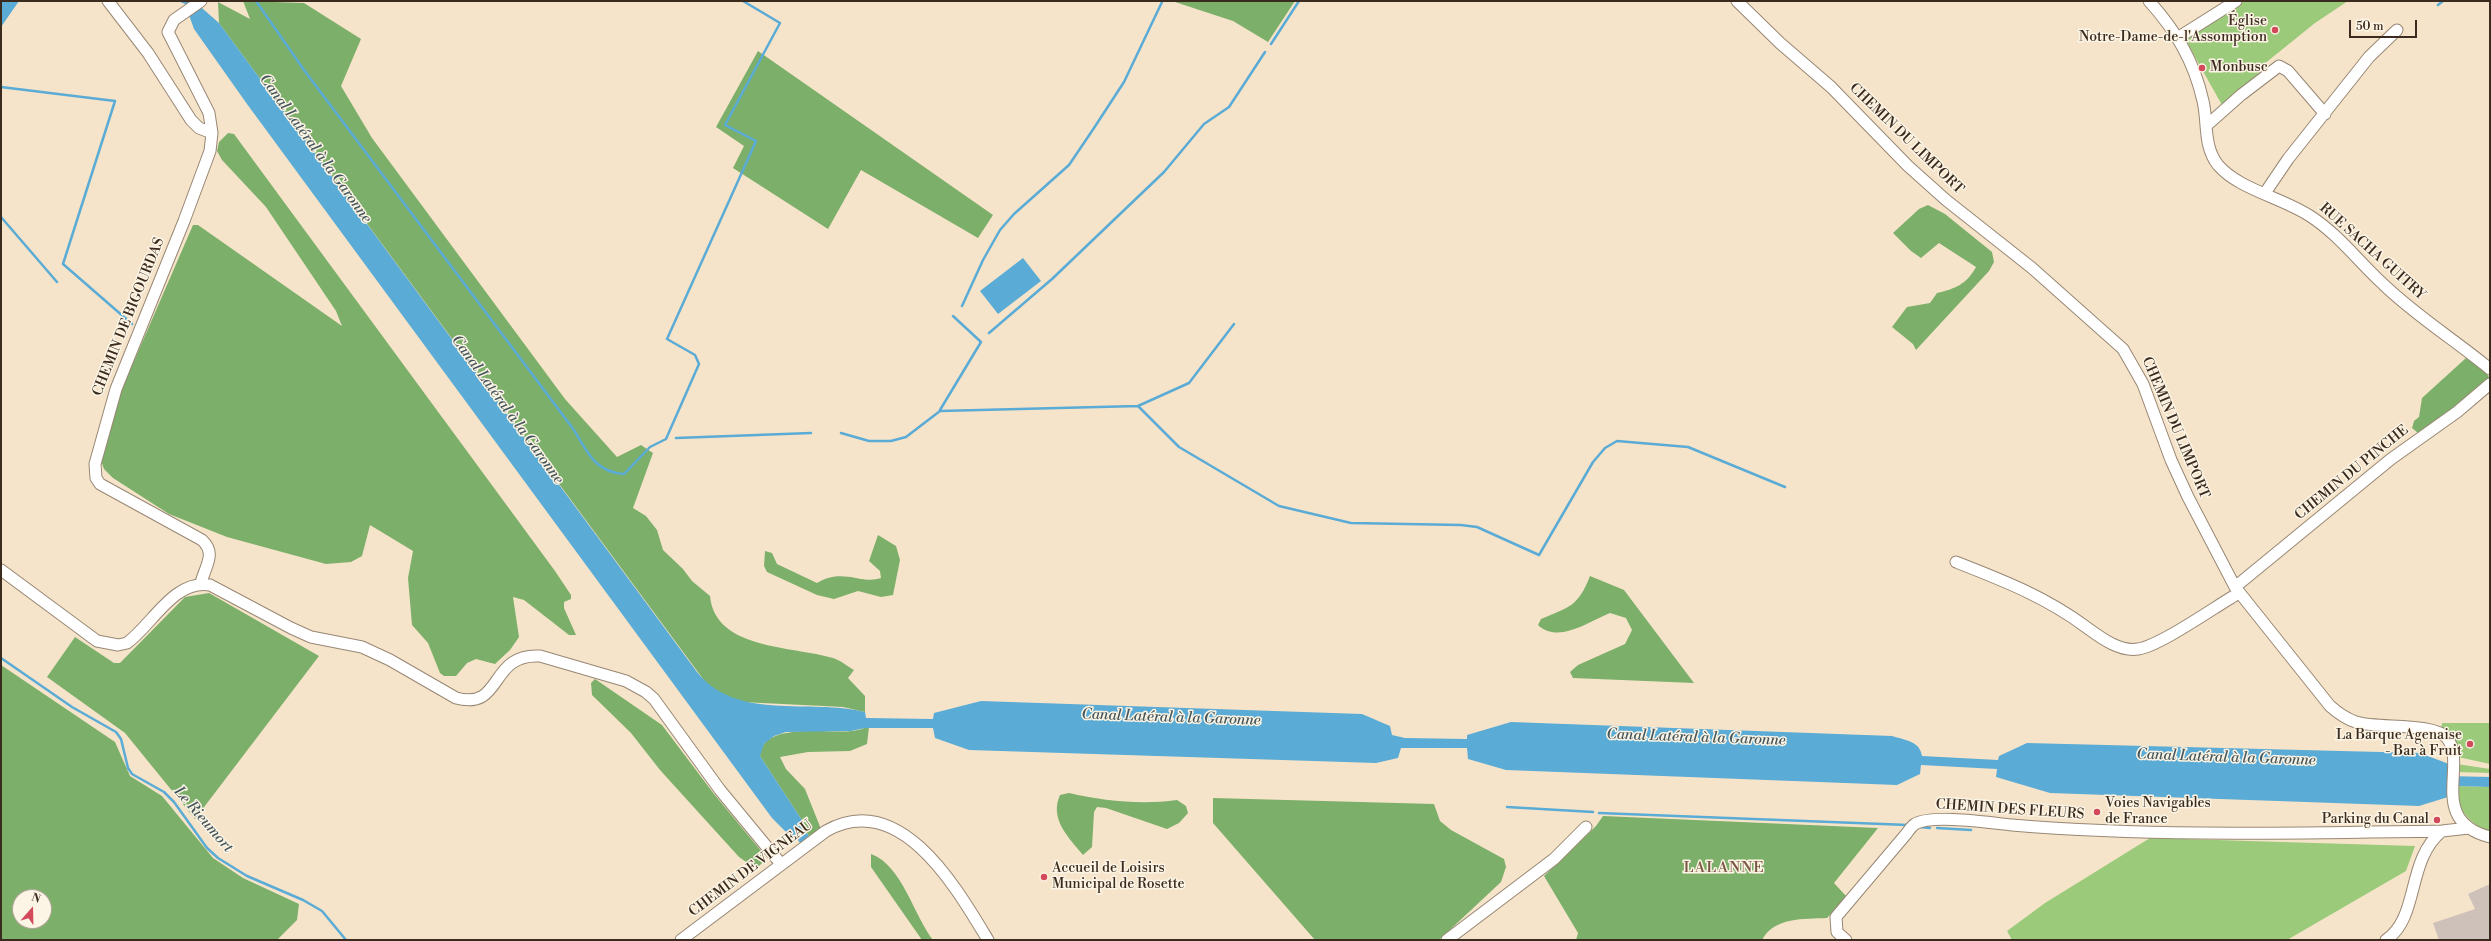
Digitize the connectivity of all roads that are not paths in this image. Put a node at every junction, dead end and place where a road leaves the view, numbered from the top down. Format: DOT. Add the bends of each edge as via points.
graph roads {
  1 [pos="108,1"];
  2 [pos="201,1"];
  3 [pos="1737,1"];
  4 [pos="2149,1"];
  5 [pos="2236,1"];
  6 [pos="2397,30"];
  7 [pos="2179,37"];
  8 [pos="2325,114"];
  9 [pos="2206,126"];
  10 [pos="212,133"];
  11 [pos="2265,193"];
  12 [pos="2490,369"];
  13 [pos="2490,384"];
  14 [pos="1956,562"];
  15 [pos="1,570"];
  16 [pos="201,583"];
  17 [pos="2237,590"];
  18 [pos="1586,827"];
  19 [pos="2469,828"];
  20 [pos="2442,831"];
  21 [pos="2490,837"];
  22 [pos="781,864"];
  23 [pos="681,940"];
  24 [pos="988,940"];
  25 [pos="1446,940"];
  26 [pos="1846,940"];
  27 [pos="2386,940"];
  1 -- 10 [label="street" via="148,53 192,120 199,128"];
  2 -- 10 [label="street, CHEMIN DE BIGOURDAS" via="180,15 169,27 168,35 210,113"];
  3 -- 17 [label="street, CHEMIN DU LIMPORT" via="1831,87 1908,166 1946,200 2032,268 2123,350 2141,380 2188,496"];
  4 -- 7 [label="street, RUE SACHA GUITRY"];
  5 -- 7 [label="street"];
  6 -- 8 [label="street" via="2369,57"];
  7 -- 9 [label="street, RUE SACHA GUITRY" via="2195,72 2204,103"];
  8 -- 9 [label="street" via="2288,71 2280,66 2241,94"];
  8 -- 11 [label="street" via="2288,159"];
  9 -- 11 [label="street, RUE SACHA GUITRY" via="2208,148 2218,165 2244,184"];
  10 -- 16 [label="street, CHEMIN DE BIGOURDAS" via="205,166 116,389 95,464 96,478 100,484 202,540 208,546 211,556"];
  11 -- 12 [label="street, RUE SACHA GUITRY" via="2322,224 2407,306"];
  13 -- 17 [label="street, CHEMIN DU PINCHE" via="2391,459"];
  14 -- 17 [label="street, CHEMIN DU PINCHE" via="2039,596 2100,637 2132,650 2162,639"];
  15 -- 16 [label="street" via="97,641 118,645 134,638 182,591"];
  16 -- 22 [label="street" via="210,585 311,636 362,647 456,698 467,701 485,696 509,664 526,655 540,656 632,684 654,699 720,790"];
  17 -- 19 [label="street, CHEMIN DU LIMPORT" via="2330,706 2340,714 2354,722 2368,725 2441,733 2450,743 2453,762 2452,797 2455,807"];
  18 -- 25 [label="street" via="1554,859"];
  19 -- 20 [label="street, CHEMIN DES FLEURS"];
  19 -- 21 [label="street"];
  20 -- 26 [label="street, CHEMIN DES FLEURS" via="2236,834 2074,830 1926,820 1915,824 1836,917 1837,932"];
  20 -- 27 [label="street" via="2430,843 2420,863 2405,915"];
  22 -- 23 [label="street, CHEMIN DE VIGNEAU"];
  22 -- 24 [label="street, CHEMIN DE VIGNEAU" via="839,824 877,821 902,834 943,870"];
}
